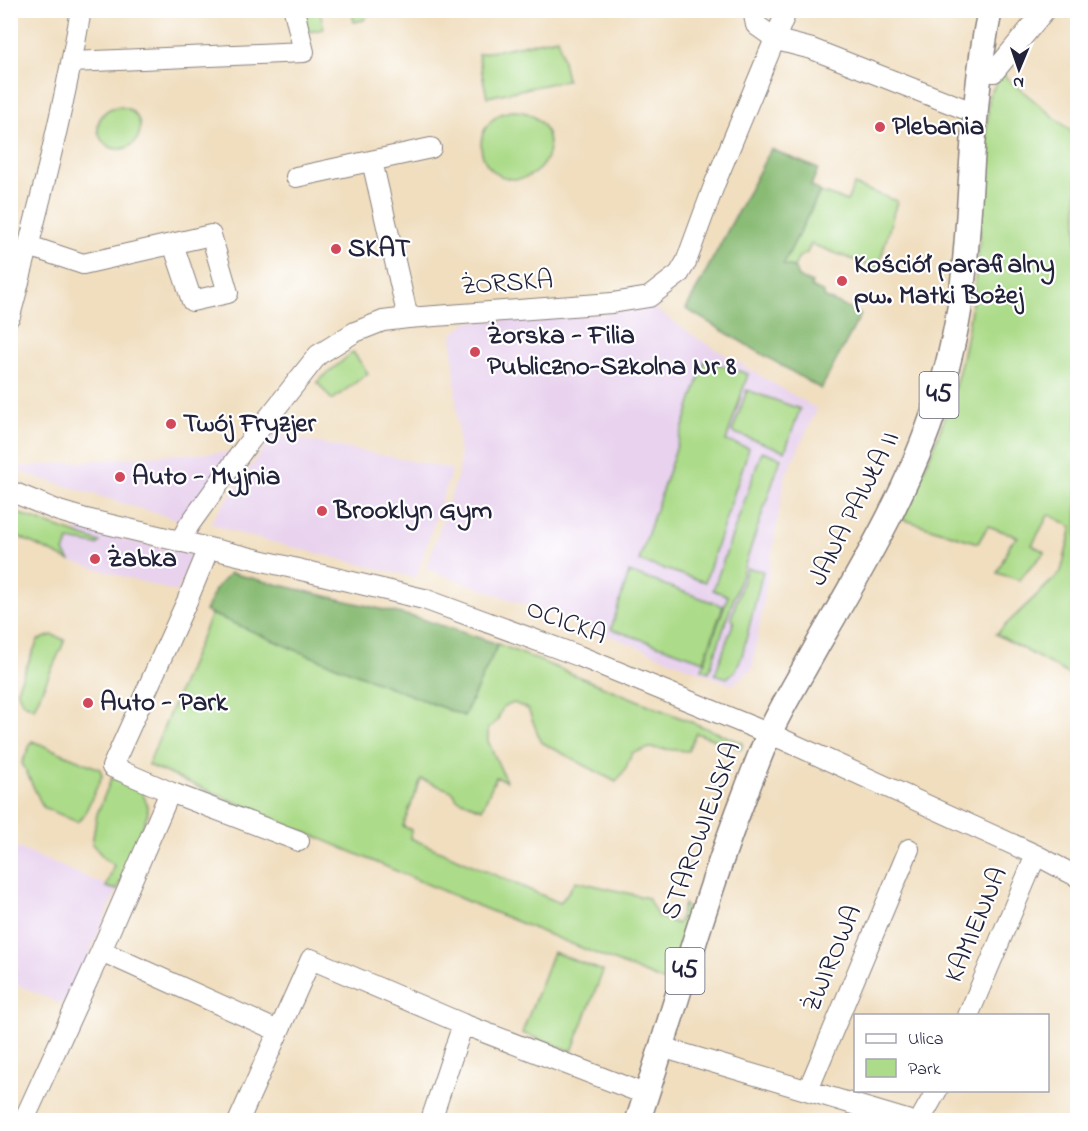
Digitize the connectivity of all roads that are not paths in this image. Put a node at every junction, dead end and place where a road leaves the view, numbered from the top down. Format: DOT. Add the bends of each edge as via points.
graph roads {
  1 [pos="81,10"];
  2 [pos="294,10"];
  3 [pos="753,10"];
  4 [pos="787,10"];
  5 [pos="990,10"];
  6 [pos="1046,10"];
  7 [pos="777,40"];
  8 [pos="72,62"];
  9 [pos="980,71"];
  10 [pos="975,113"];
  11 [pos="431,148"];
  12 [pos="372,161"];
  13 [pos="296,177"];
  14 [pos="173,244"];
  15 [pos="29,246"];
  16 [pos="10,316"];
  17 [pos="408,318"];
  18 [pos="10,492"];
  19 [pos="180,542"];
  20 [pos="209,548"];
  21 [pos="769,734"];
  22 [pos="170,792"];
  23 [pos="299,841"];
  24 [pos="909,849"];
  25 [pos="1036,855"];
  26 [pos="1077,877"];
  27 [pos="101,951"];
  28 [pos="969,1014"];
  29 [pos="463,1024"];
  30 [pos="278,1032"];
  31 [pos="662,1047"];
  32 [pos="808,1090"];
  33 [pos="936,1092"];
  34 [pos="647,1095"];
  35 [pos="24,1120"];
  36 [pos="239,1120"];
  37 [pos="431,1120"];
  38 [pos="638,1120"];
  39 [pos="907,1120"];
  40 [pos="920,1120"];
  1 -- 8 [label="street"];
  2 -- 8 [label="street" via="304,52"];
  3 -- 7 [label="street" via="756,25"];
  4 -- 7 [label="street, ŻORSKA"];
  5 -- 9 [label="main road, JANA PAWŁA II / 45"];
  6 -- 9 [label="street" via="994,72"];
  7 -- 10 [label="street" via="812,49"];
  7 -- 17 [label="street, ŻORSKA" via="715,183 686,262 669,284 650,297 612,303"];
  8 -- 15 [label="street"];
  9 -- 10 [label="main road, JANA PAWŁA II / 45"];
  10 -- 21 [label="main road, JANA PAWŁA II / 45" via="961,299 936,404 894,506"];
  11 -- 12 [label="street"];
  12 -- 13 [label="street"];
  12 -- 17 [label="street"];
  14 -- 15 [label="street" via="83,264"];
  15 -- 16 [label="street"];
  17 -- 19 [label="street, ŻORSKA" via="383,321 355,332 318,355 246,446"];
  18 -- 19 [label="street, OCICKA" via="59,511"];
  19 -- 20 [label="street, OCICKA"];
  20 -- 21 [label="street, OCICKA" via="424,598"];
  20 -- 22 [label="street" via="112,767"];
  21 -- 25 [label="street, OCICKA"];
  21 -- 31 [label="main road, STAROWIEJSKA / 45" via="715,876"];
  22 -- 23 [label="street"];
  22 -- 27 [label="street"];
  24 -- 32 [label="street, ŻWIROWA"];
  25 -- 26 [label="street, OCICKA"];
  25 -- 28 [label="street, KAMIENNA"];
  27 -- 30 [label="street"];
  27 -- 35 [label="street"];
  29 -- 30 [label="street" via="311,959"];
  29 -- 34 [label="street"];
  29 -- 37 [label="street"];
  30 -- 36 [label="street"];
  31 -- 32 [label="street"];
  31 -- 34 [label="main road, STAROWIEJSKA / 45"];
  32 -- 39 [label="street"];
  33 -- 40 [label="street"];
  34 -- 38 [label="main road, STAROWIEJSKA / 45"];
}
